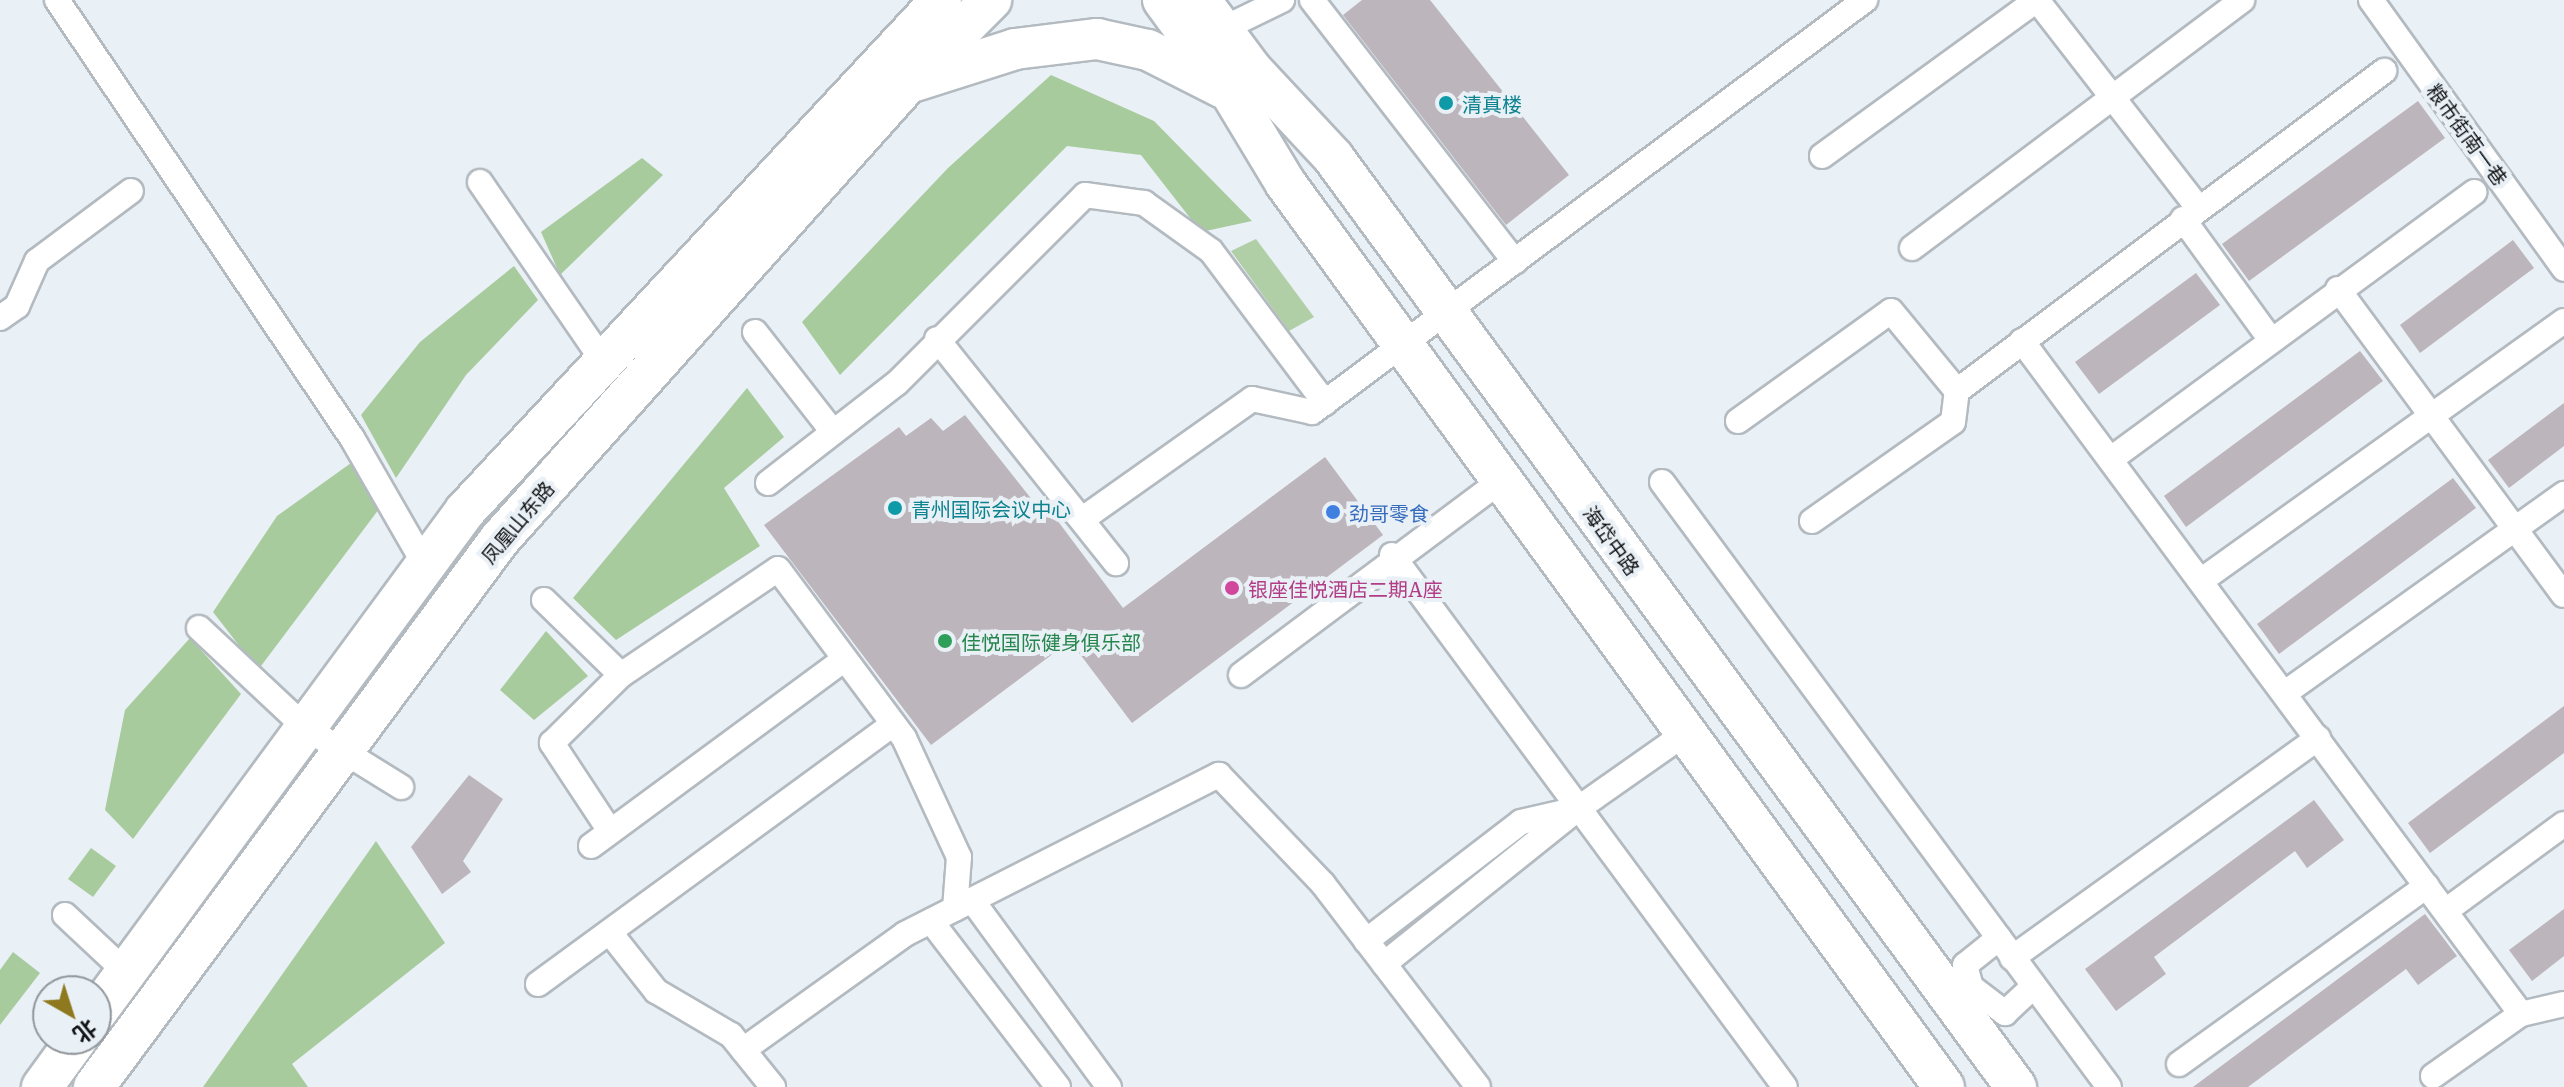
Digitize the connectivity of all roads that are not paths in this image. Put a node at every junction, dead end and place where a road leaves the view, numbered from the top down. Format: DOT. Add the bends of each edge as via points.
graph roads {
  1 [pos="57,0"];
  2 [pos="914,0"];
  3 [pos="941,0"];
  4 [pos="991,0"];
  5 [pos="1163,0"];
  6 [pos="1200,0"];
  7 [pos="1282,0"];
  8 [pos="1312,0"];
  9 [pos="2037,0"];
  10 [pos="2242,0"];
  11 [pos="2371,0"];
  12 [pos="1851,4"];
  13 [pos="1236,10"];
  14 [pos="895,70"];
  15 [pos="2384,71"];
  16 [pos="1242,81"];
  17 [pos="2114,99"];
  18 [pos="1822,156"];
  19 [pos="480,182"];
  20 [pos="131,191"];
  21 [pos="2475,192"];
  22 [pos="2191,214"];
  23 [pos="1912,248"];
  24 [pos="1515,262"];
  25 [pos="2564,269"];
  26 [pos="2338,289"];
  27 [pos="1445,314"];
  28 [pos="0,318"];
  29 [pos="2564,321"];
  30 [pos="755,332"];
  31 [pos="937,339"];
  32 [pos="2271,340"];
  33 [pos="2022,341"];
  34 [pos="1403,345"];
  35 [pos="601,358"];
  36 [pos="1957,391"];
  37 [pos="1325,403"];
  38 [pos="2430,416"];
  39 [pos="1738,421"];
  40 [pos="833,432"];
  41 [pos="2111,459"];
  42 [pos="1502,480"];
  43 [pos="1662,482"];
  44 [pos="768,483"];
  45 [pos="2564,494"];
  46 [pos="1084,518"];
  47 [pos="1812,521"];
  48 [pos="2514,529"];
  49 [pos="1392,555"];
  50 [pos="1116,563"];
  51 [pos="425,565"];
  52 [pos="2202,580"];
  53 [pos="2564,595"];
  54 [pos="544,600"];
  55 [pos="199,628"];
  56 [pos="845,659"];
  57 [pos="621,675"];
  58 [pos="1241,675"];
  59 [pos="2285,693"];
  60 [pos="893,724"];
  61 [pos="306,728"];
  62 [pos="1687,732"];
  63 [pos="2318,738"];
  64 [pos="343,750"];
  65 [pos="401,787"];
  66 [pos="1579,808"];
  67 [pos="2564,824"];
  68 [pos="608,828"];
  69 [pos="591,846"];
  70 [pos="2427,886"];
  71 [pos="2455,904"];
  72 [pos="964,905"];
  73 [pos="65,915"];
  74 [pos="931,921"];
  75 [pos="611,934"];
  76 [pos="1366,941"];
  77 [pos="2005,948"];
  78 [pos="1384,964"];
  79 [pos="126,972"];
  80 [pos="538,984"];
  81 [pos="2033,987"];
  82 [pos="112,991"];
  83 [pos="1961,994"];
  84 [pos="2564,1004"];
  85 [pos="2521,1014"];
  86 [pos="743,1050"];
  87 [pos="65,1055"];
  88 [pos="2179,1064"];
  89 [pos="2433,1076"];
  90 [pos="42,1087"];
  91 [pos="94,1087"];
  92 [pos="773,1087"];
  93 [pos="1058,1087"];
  94 [pos="1109,1087"];
  95 [pos="1478,1087"];
  96 [pos="1785,1087"];
  97 [pos="1944,1087"];
  98 [pos="2016,1087"];
  99 [pos="2109,1087"];
  1 -- 51 [label="street" via="352,438"];
  2 -- 14 [label="main road"];
  3 -- 14 [label="main road, 凤凰山东路"];
  4 -- 14 [label="main road, 凤凰山东路"];
  5 -- 16 [label="main road, 海岱中路"];
  6 -- 16 [label="main road, 海岱中路"];
  7 -- 13 [label="street"];
  8 -- 24 [label="street"];
  9 -- 17 [label="street"];
  9 -- 18 [label="street"];
  10 -- 17 [label="street"];
  11 -- 25 [label="street, 粮市街南一巷"];
  12 -- 24 [label="street"];
  13 -- 16 [label="main road"];
  14 -- 16 [label="main road" via="1097,39"];
  14 -- 35 [label="main road, 凤凰山东路"];
  14 -- 64 [label="main road, 凤凰山东路" via="500,539"];
  15 -- 22 [label="street"];
  16 -- 27 [label="main road, 海岱中路" via="1333,157"];
  16 -- 34 [label="main road, 海岱中路" via="1286,184"];
  17 -- 22 [label="street"];
  17 -- 23 [label="street"];
  19 -- 35 [label="street"];
  20 -- 28 [label="street" via="37,261 17,306"];
  21 -- 26 [label="street"];
  22 -- 32 [label="street"];
  22 -- 33 [label="street"];
  24 -- 27 [label="street"];
  26 -- 32 [label="street"];
  26 -- 38 [label="street"];
  27 -- 34 [label="street"];
  27 -- 83 [label="main road, 海岱中路"];
  29 -- 38 [label="street"];
  30 -- 40 [label="street"];
  31 -- 37 [label="street" via="1085,195 1144,203 1211,251"];
  31 -- 40 [label="street" via="897,383"];
  31 -- 46 [label="street"];
  32 -- 41 [label="street"];
  33 -- 36 [label="street"];
  33 -- 41 [label="street"];
  34 -- 37 [label="street"];
  34 -- 42 [label="main road, 海岱中路"];
  35 -- 51 [label="main road, 凤凰山东路"];
  36 -- 39 [label="street" via="1891,311"];
  36 -- 47 [label="street" via="1953,422"];
  37 -- 46 [label="street" via="1312,412 1252,399"];
  38 -- 48 [label="street"];
  38 -- 52 [label="street"];
  40 -- 44 [label="street"];
  41 -- 52 [label="street"];
  42 -- 58 [label="street"];
  42 -- 62 [label="main road, 海岱中路"];
  43 -- 77 [label="street"];
  45 -- 48 [label="street"];
  46 -- 50 [label="street"];
  48 -- 53 [label="street"];
  48 -- 59 [label="street"];
  49 -- 66 [label="street"];
  51 -- 61 [label="main road, 凤凰山东路"];
  52 -- 59 [label="street"];
  54 -- 57 [label="street"];
  55 -- 61 [label="street"];
  56 -- 57 [label="street" via="778,569"];
  56 -- 60 [label="street"];
  56 -- 68 [label="street"];
  57 -- 68 [label="street" via="552,743"];
  59 -- 63 [label="street"];
  60 -- 72 [label="street" via="959,857"];
  60 -- 75 [label="street"];
  61 -- 64 [label="street"];
  61 -- 79 [label="main road, 凤凰山东路"];
  62 -- 66 [label="street"];
  62 -- 97 [label="main road, 海岱中路"];
  63 -- 70 [label="street"];
  63 -- 77 [label="street"];
  64 -- 65 [label="street"];
  64 -- 91 [label="main road, 凤凰山东路"];
  66 -- 76 [label="street" via="1521,822"];
  66 -- 78 [label="street"];
  66 -- 96 [label="street"];
  67 -- 71 [label="street"];
  68 -- 69 [label="street"];
  70 -- 85 [label="street"];
  70 -- 88 [label="street"];
  72 -- 74 [label="street"];
  72 -- 76 [label="street" via="1219,775 1314,873"];
  72 -- 94 [label="street"];
  73 -- 79 [label="street"];
  74 -- 86 [label="street"];
  74 -- 93 [label="street"];
  75 -- 80 [label="street"];
  75 -- 86 [label="street" via="656,991 731,1035"];
  76 -- 78 [label="street"];
  77 -- 81 [label="street"];
  77 -- 83 [label="street" via="1965,965"];
  78 -- 95 [label="street"];
  79 -- 82 [label="main road, 凤凰山东路"];
  81 -- 83 [label="street" via="2005,1013"];
  81 -- 99 [label="street"];
  83 -- 98 [label="main road, 海岱中路"];
  84 -- 85 [label="street"];
  85 -- 89 [label="street"];
  86 -- 92 [label="street"];
  87 -- 90 [label="main road"];
}
